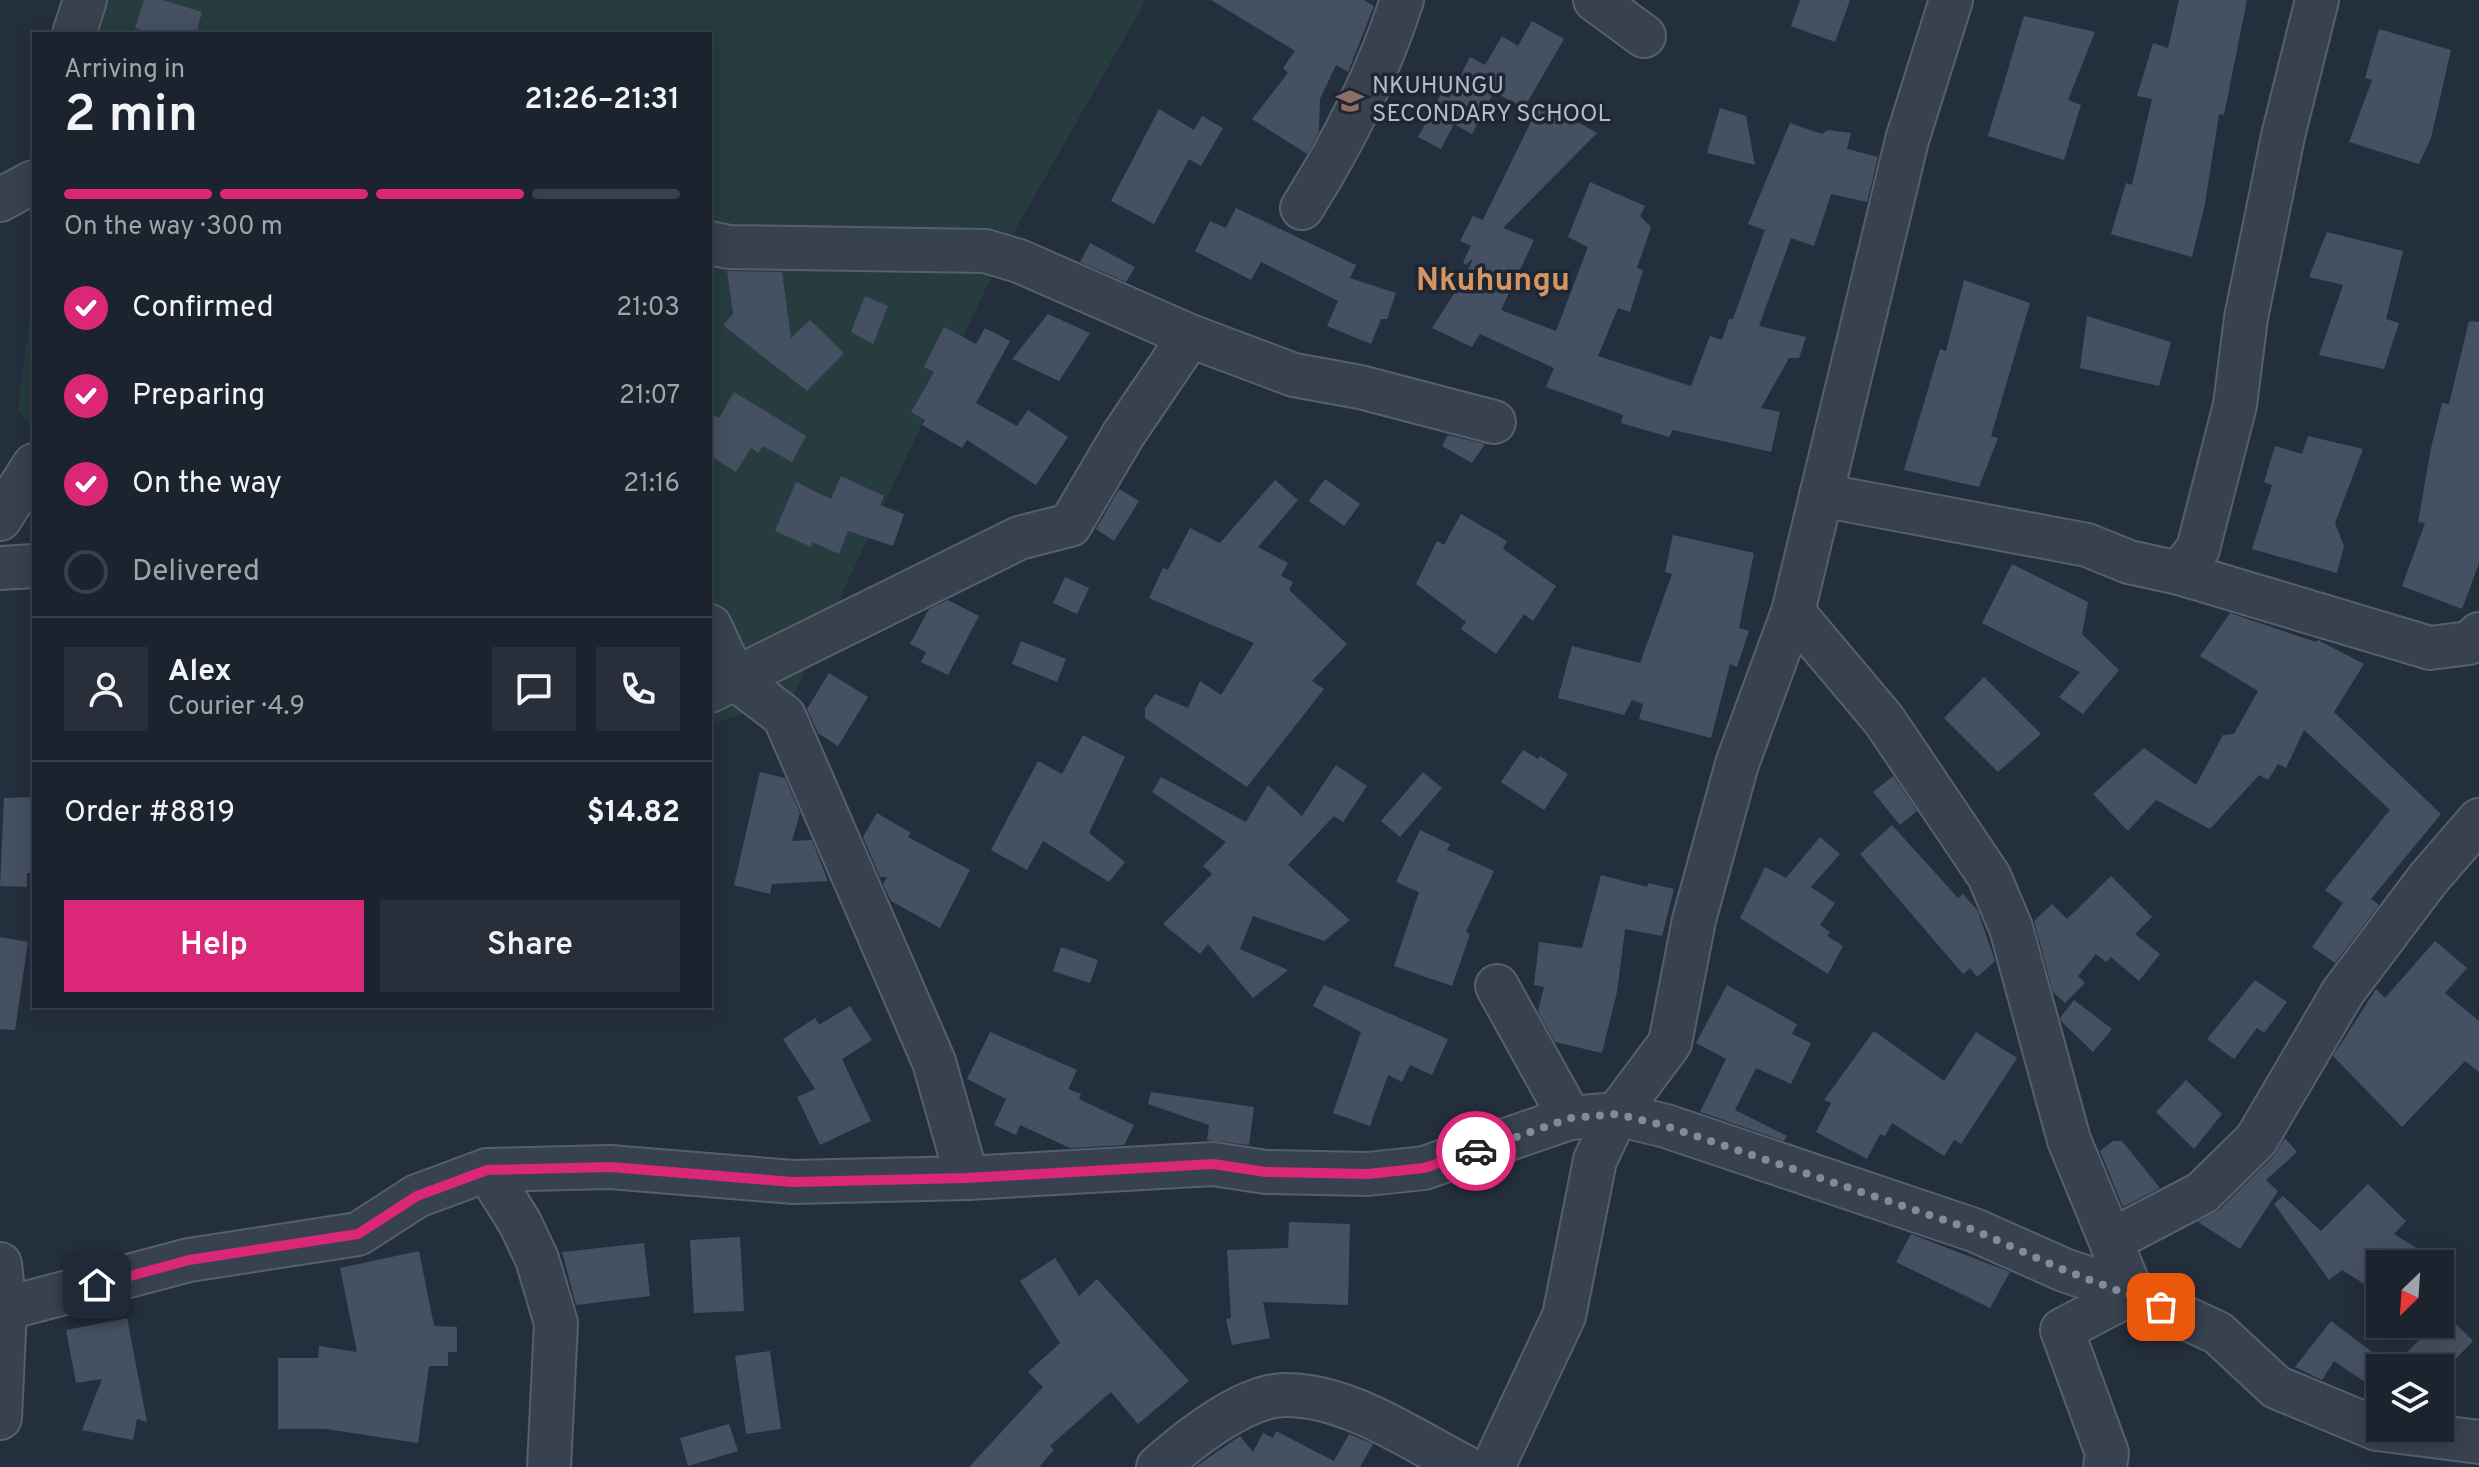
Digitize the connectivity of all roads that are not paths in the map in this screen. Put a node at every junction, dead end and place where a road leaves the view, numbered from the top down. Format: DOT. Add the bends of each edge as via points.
graph roads {
  1 [pos="85,0"];
  2 [pos="1402,0"];
  3 [pos="1595,0"];
  4 [pos="1951,0"];
  5 [pos="2317,0"];
  6 [pos="75,32"];
  7 [pos="1644,36"];
  8 [pos="1302,208"];
  9 [pos="712,243"];
  10 [pos="1190,336"];
  11 [pos="1494,422"];
  12 [pos="32,468"];
  13 [pos="1821,495"];
  14 [pos="0,519"];
  15 [pos="32,566"];
  16 [pos="0,568"];
  17 [pos="2179,573"];
  18 [pos="1793,612"];
  19 [pos="2479,634"];
  20 [pos="712,636"];
  21 [pos="722,685"];
  22 [pos="2479,820"];
  23 [pos="1497,986"];
  24 [pos="1617,1114"];
  25 [pos="1570,1118"];
  26 [pos="487,1170"];
  27 [pos="967,1178"];
  28 [pos="2112,1240"];
  29 [pos="0,1264"];
  30 [pos="2132,1293"];
  31 [pos="2,1310"];
  32 [pos="0,1418"];
  33 [pos="2479,1442"];
  34 [pos="549,1467"];
  35 [pos="1158,1467"];
  36 [pos="1465,1467"];
  37 [pos="1493,1467"];
  38 [pos="2105,1467"];
  1 -- 6 [label="street"];
  2 -- 8 [label="street" via="1340,147"];
  3 -- 7 [label="street"];
  4 -- 13 [label="street" via="1907,140"];
  5 -- 17 [label="street" via="2246,318 2235,405 2198,549"];
  9 -- 10 [label="street" via="985,251"];
  10 -- 11 [label="street" via="1294,375"];
  10 -- 21 [label="street" via="1070,525 1019,538"];
  12 -- 14 [label="street"];
  13 -- 17 [label="street" via="2087,545 2129,562"];
  13 -- 18 [label="street"];
  15 -- 16 [label="street"];
  17 -- 19 [label="street" via="2430,648 2469,643"];
  18 -- 24 [label="street" via="1737,764 1694,920 1670,1043"];
  18 -- 28 [label="street" via="1884,720 1989,876 2011,928 2069,1140"];
  20 -- 21 [label="street"];
  21 -- 27 [label="street" via="784,716 934,1062"];
  22 -- 28 [label="street" via="2343,992 2256,1140 2202,1193"];
  23 -- 25 [label="street"];
  24 -- 25 [label="street"];
  24 -- 30 [label="street" via="1974,1230"];
  24 -- 37 [label="street" via="1595,1160 1564,1316"];
  25 -- 27 [label="street" via="1424,1168 1368,1174 1266,1172 1213,1164"];
  26 -- 27 [label="street" via="610,1167 793,1182"];
  26 -- 31 [label="street" via="417,1196 358,1234 189,1260"];
  26 -- 34 [label="street" via="537,1259 556,1323"];
  28 -- 30 [label="street"];
  29 -- 31 [label="street"];
  30 -- 33 [label="street" via="2218,1333 2276,1387 2377,1429"];
  30 -- 38 [label="street" via="2062,1330 2107,1453"];
  31 -- 32 [label="street"];
  35 -- 36 [label="street" via="1213,1423 1283,1395 1335,1404 1366,1416"];
}
